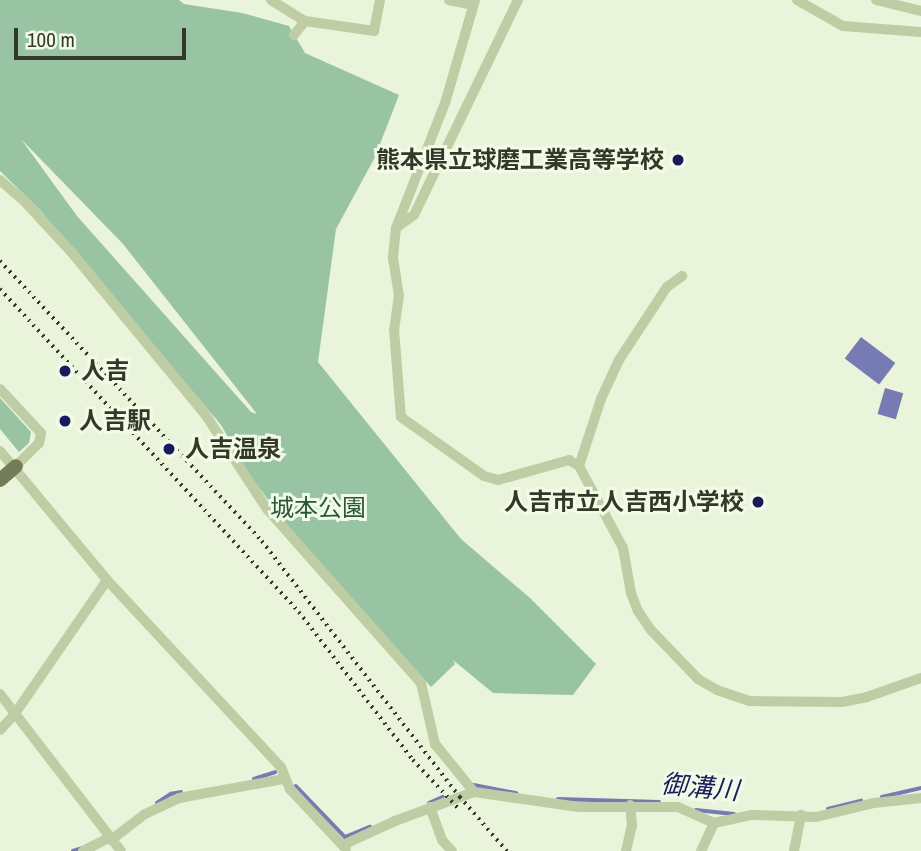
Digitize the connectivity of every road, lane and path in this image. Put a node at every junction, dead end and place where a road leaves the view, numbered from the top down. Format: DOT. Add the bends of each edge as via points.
graph roads {
  1 [pos="271,0"];
  2 [pos="380,0"];
  3 [pos="449,0"];
  4 [pos="518,0"];
  5 [pos="796,0"];
  6 [pos="876,0"];
  7 [pos="474,2"];
  8 [pos="921,11"];
  9 [pos="305,21"];
  10 [pos="921,32"];
  11 [pos="294,35"];
  12 [pos="0,180"];
  13 [pos="396,228"];
  14 [pos="682,276"];
  15 [pos="0,389"];
  16 [pos="0,451"];
  17 [pos="16,466"];
  18 [pos="579,466"];
  19 [pos="0,480"];
  20 [pos="107,580"];
  21 [pos="921,678"];
  22 [pos="0,694"];
  23 [pos="14,715"];
  24 [pos="0,730"];
  25 [pos="284,779"];
  26 [pos="474,792"];
  27 [pos="921,798"];
  28 [pos="631,805"];
  29 [pos="430,807"];
  30 [pos="801,815"];
  31 [pos="714,823"];
  32 [pos="110,839"];
  33 [pos="346,848"];
  34 [pos="83,851"];
  35 [pos="121,851"];
  36 [pos="452,851"];
  37 [pos="626,851"];
  38 [pos="701,851"];
  39 [pos="794,851"];
  1 -- 9 [label="street"];
  2 -- 9 [label="street" via="374,31"];
  3 -- 7 [label="street"];
  4 -- 13 [label="street" via="414,215"];
  5 -- 10 [label="street" via="843,26"];
  6 -- 8 [label="street"];
  7 -- 13 [label="street" via="445,103"];
  9 -- 11 [label="street"];
  12 -- 26 [label="street" via="73,254 205,414 267,509 421,684 435,744"];
  13 -- 18 [label="street" via="393,258 399,295 394,329 401,417 484,476 498,480 569,460"];
  14 -- 18 [label="street" via="667,287 619,360"];
  15 -- 17 [label="street" via="41,433 39,443"];
  16 -- 17 [label="street"];
  17 -- 19 [label="main road"];
  17 -- 20 [label="street"];
  18 -- 21 [label="street" via="623,548 638,611 698,679 749,701 842,702"];
  20 -- 23 [label="street"];
  20 -- 25 [label="street" via="281,767"];
  22 -- 23 [label="street"];
  23 -- 24 [label="street"];
  23 -- 32 [label="street"];
  25 -- 32 [label="street" via="179,798 145,814"];
  25 -- 33 [label="street"];
  26 -- 28 [label="street" via="579,807"];
  26 -- 29 [label="street"];
  27 -- 30 [label="street" via="874,803 817,817"];
  28 -- 31 [label="street" via="678,807"];
  28 -- 37 [label="street"];
  29 -- 33 [label="street"];
  29 -- 36 [label="street" via="442,840"];
  30 -- 31 [label="street" via="753,815"];
  30 -- 39 [label="street"];
  31 -- 38 [label="street"];
  32 -- 34 [label="street"];
  32 -- 35 [label="street"];
}
